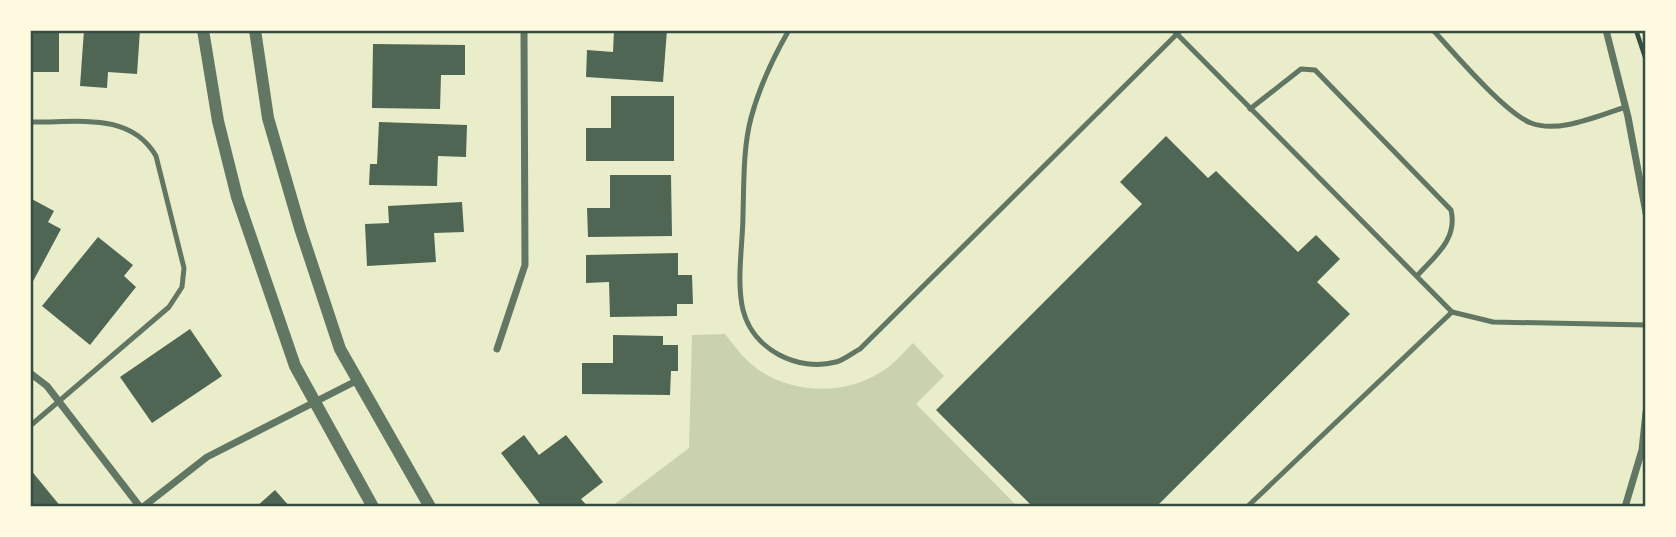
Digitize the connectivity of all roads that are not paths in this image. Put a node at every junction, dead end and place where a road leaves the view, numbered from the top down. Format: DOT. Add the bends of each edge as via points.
graph roads {
  1 [pos="202,30"];
  2 [pos="254,30"];
  3 [pos="524,30"];
  4 [pos="789,30"];
  5 [pos="1433,30"];
  6 [pos="1606,30"];
  7 [pos="1177,32"];
  8 [pos="1626,107"];
  9 [pos="1250,109"];
  10 [pos="30,122"];
  11 [pos="1646,213"];
  12 [pos="1417,276"];
  13 [pos="1452,312"];
  14 [pos="1646,325"];
  15 [pos="497,349"];
  16 [pos="30,373"];
  17 [pos="358,380"];
  18 [pos="59,401"];
  19 [pos="315,403"];
  20 [pos="1646,412"];
  21 [pos="30,426"];
  22 [pos="142,507"];
  23 [pos="373,507"];
  24 [pos="430,507"];
  25 [pos="1247,507"];
  26 [pos="1626,507"];
  1 -- 19 [label="street" via="237,197 295,366"];
  2 -- 17 [label="street" via="268,118 293,203 340,349"];
  3 -- 15 [label="street" via="525,265"];
  4 -- 7 [label="lane" via="750,119 741,283 743,311 757,338 795,363 836,362 860,349"];
  5 -- 8 [label="lane" via="1474,76 1530,123 1551,126"];
  6 -- 8 [label="street"];
  7 -- 9 [label="lane"];
  8 -- 11 [label="street"];
  9 -- 12 [label="lane"];
  9 -- 12 [label="lane" via="1301,69 1315,71 1451,210 1452,236"];
  10 -- 18 [label="lane" via="120,125 148,142 156,156 184,268 182,288 169,307"];
  12 -- 13 [label="lane"];
  13 -- 14 [label="lane" via="1493,322"];
  13 -- 25 [label="lane"];
  16 -- 18 [label="street"];
  17 -- 19 [label="street"];
  17 -- 24 [label="street"];
  18 -- 21 [label="lane"];
  18 -- 22 [label="street"];
  19 -- 22 [label="street" via="208,457"];
  19 -- 23 [label="street"];
  20 -- 26 [label="street" via="1642,450"];
}
